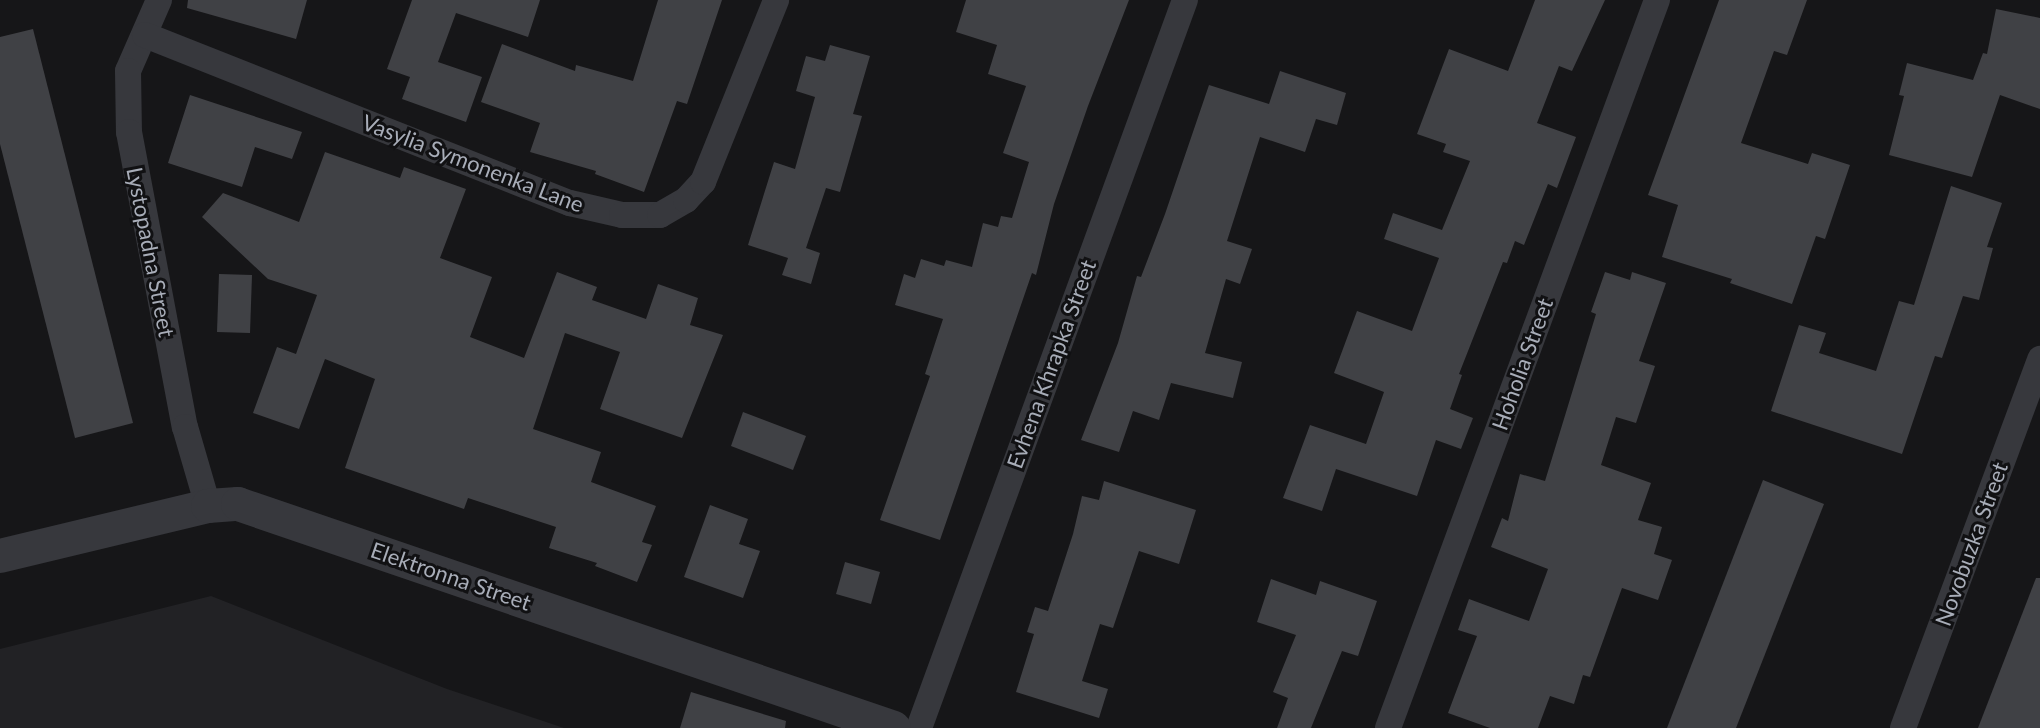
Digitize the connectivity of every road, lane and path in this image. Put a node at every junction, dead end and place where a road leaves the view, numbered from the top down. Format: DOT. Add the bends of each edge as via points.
graph roads {
  1 [pos="159,0"];
  2 [pos="776,0"];
  3 [pos="1185,0"];
  4 [pos="1657,0"];
  5 [pos="145,35"];
  6 [pos="2040,359"];
  7 [pos="208,506"];
  8 [pos="0,556"];
  9 [pos="894,728"];
  10 [pos="919,728"];
  11 [pos="1388,728"];
  12 [pos="1903,728"];
  1 -- 5 [label="street, Lystopadna Street"];
  2 -- 5 [label="street, Vasylia Symonenka Lane" via="703,182 660,215 622,215 570,203"];
  3 -- 10 [label="street, Evhena Khrapka Street"];
  4 -- 11 [label="street, Hoholia Street"];
  5 -- 7 [label="street, Lystopadna Street" via="128,71 129,132 185,427"];
  6 -- 12 [label="street, Novobuzka Street"];
  7 -- 8 [label="street, Elektronna Street"];
  7 -- 9 [label="street, Elektronna Street" via="238,504 270,513"];
}
